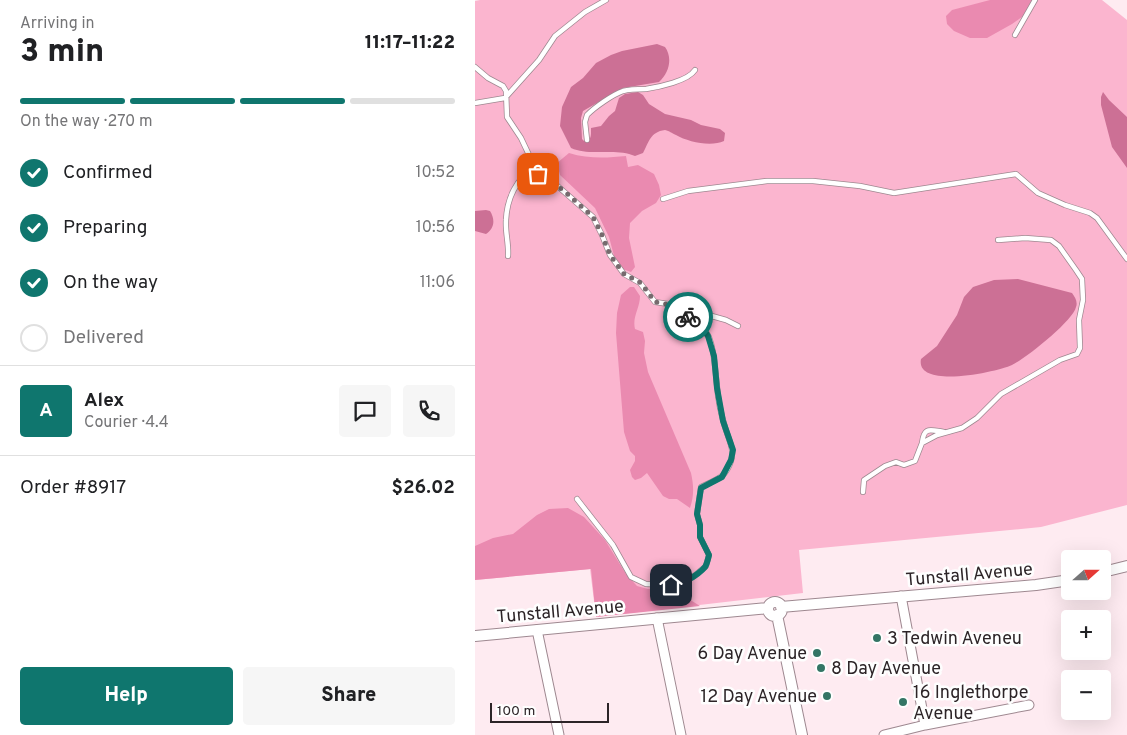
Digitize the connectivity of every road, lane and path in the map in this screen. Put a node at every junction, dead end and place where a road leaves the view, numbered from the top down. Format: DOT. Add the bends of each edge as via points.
graph roads {
  1 [pos="606,0"];
  2 [pos="1035,0"];
  3 [pos="1015,35"];
  4 [pos="475,67"];
  5 [pos="695,70"];
  6 [pos="505,98"];
  7 [pos="475,103"];
  8 [pos="587,140"];
  9 [pos="535,168"];
  10 [pos="663,199"];
  11 [pos="997,240"];
  12 [pos="508,256"];
  13 [pos="1127,259"];
  14 [pos="676,306"];
  15 [pos="738,326"];
  16 [pos="945,433"];
  17 [pos="922,443"];
  18 [pos="863,492"];
  19 [pos="577,499"];
  20 [pos="1127,566"];
  21 [pos="1111,570"];
  22 [pos="1061,581"];
  23 [pos="901,596"];
  24 [pos="779,611"];
  25 [pos="657,618"];
  26 [pos="537,630"];
  27 [pos="475,636"];
  28 [pos="1029,705"];
  29 [pos="925,725"];
  30 [pos="559,735"];
  31 [pos="681,735"];
  32 [pos="802,735"];
  33 [pos="884,735"];
  1 -- 6 [label="lane" via="555,36 539,60"];
  2 -- 3 [label="lane"];
  4 -- 6 [label="lane" via="503,86"];
  5 -- 8 [label="lane" via="685,79 615,95 587,115"];
  6 -- 7 [label="lane"];
  6 -- 9 [label="lane" via="507,117"];
  9 -- 12 [label="lane" via="515,187 508,206"];
  9 -- 14 [label="lane" via="538,174 554,183 593,217 610,255 624,274 641,283 655,302"];
  10 -- 13 [label="lane" via="688,191 767,181 813,181 894,193 1016,174 1038,193 1091,213"];
  11 -- 16 [label="lane" via="1051,240 1059,246 1082,279 1081,348 1077,354 1060,360 1001,394 962,428"];
  14 -- 15 [label="lane" via="688,307"];
  14 -- 19 [label="lane" via="680,314 701,326 708,336 723,421 733,450 722,477 701,488 699,495 700,537 709,555 706,566 678,585 646,584 631,577 603,530"];
  16 -- 17 [label="lane"];
  16 -- 17 [label="lane" via="925,431"];
  17 -- 18 [label="lane" via="915,461 885,466 864,480"];
  20 -- 21 [label="street"];
  22 -- 23 [label="street, Tunstall Avenue"];
  23 -- 24 [label="street, Tunstall Avenue"];
  23 -- 29 [label="street"];
  24 -- 25 [label="street, Tunstall Avenue" via="771,614 768,608"];
  24 -- 32 [label="street"];
  25 -- 26 [label="street, Tunstall Avenue"];
  25 -- 31 [label="street"];
  26 -- 27 [label="street, Tunstall Avenue"];
  26 -- 30 [label="street"];
  28 -- 29 [label="street"];
  29 -- 33 [label="street"];
}
